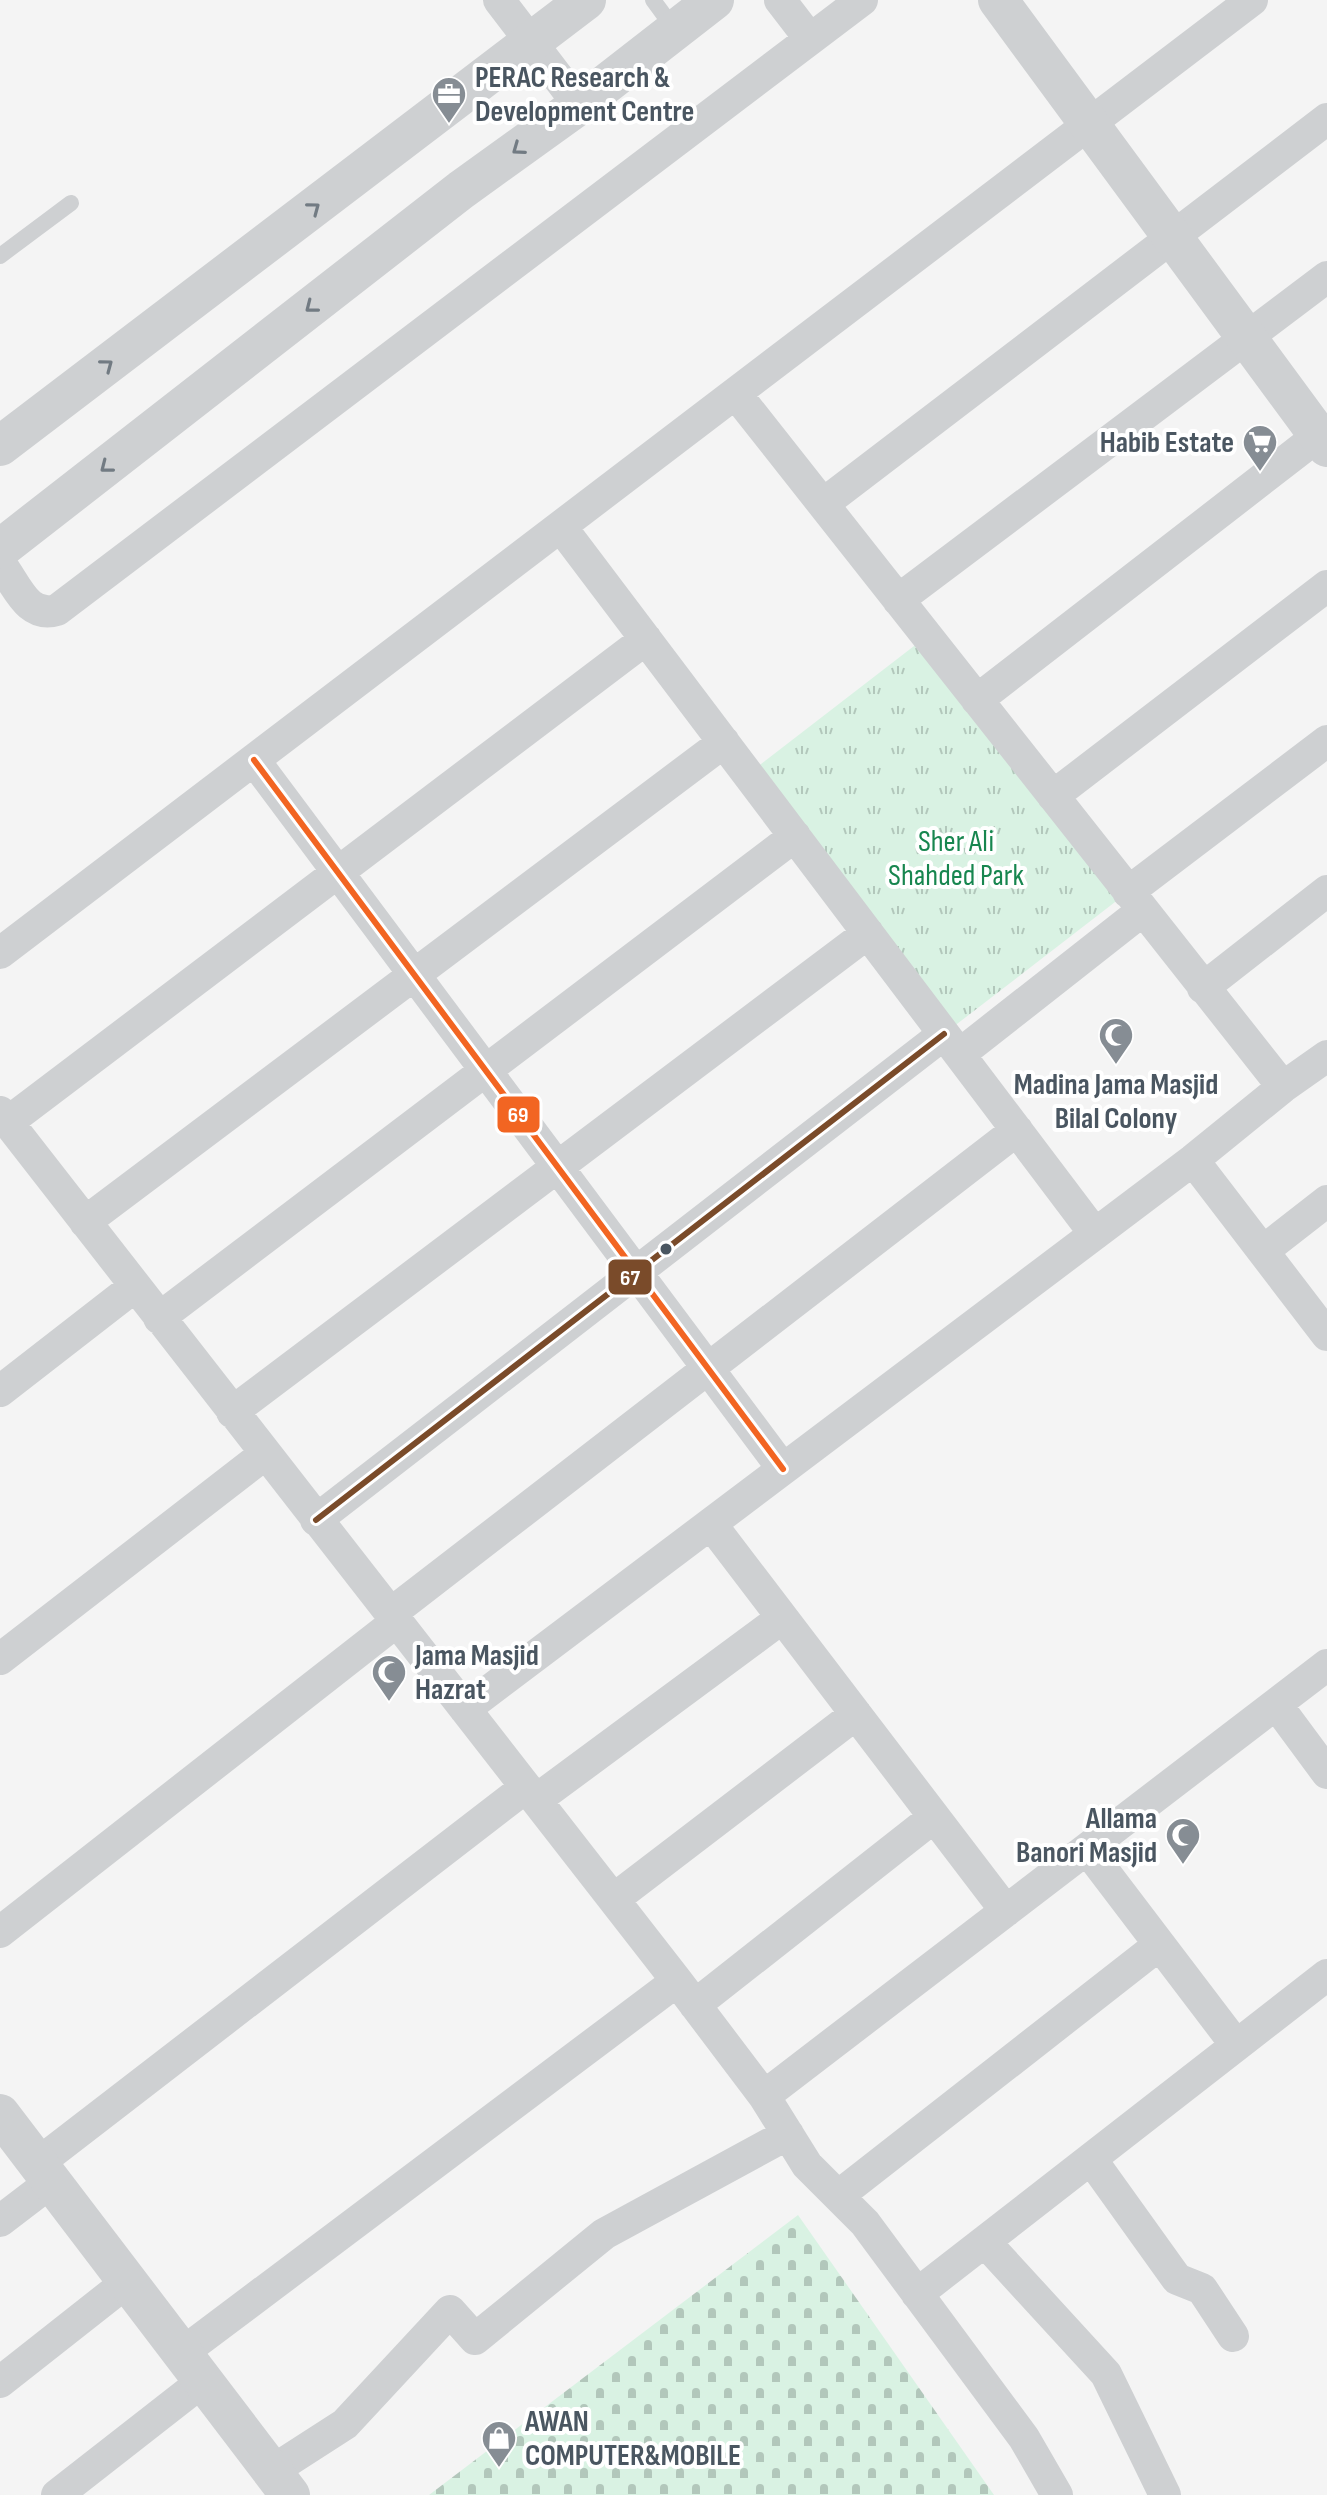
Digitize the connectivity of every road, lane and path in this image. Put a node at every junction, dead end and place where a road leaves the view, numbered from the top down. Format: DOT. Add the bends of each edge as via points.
graph roads {
  1 [pos="499,0"];
  2 [pos="586,0"];
  3 [pos="714,0"];
  4 [pos="862,0"];
  5 [pos="998,0"];
  6 [pos="1252,0"];
  7 [pos="664,15"];
  8 [pos="795,20"];
  9 [pos="531,42"];
  10 [pos="579,105"];
  11 [pos="1327,119"];
  12 [pos="1091,125"];
  13 [pos="71,203"];
  14 [pos="1174,238"];
  15 [pos="0,256"];
  16 [pos="1327,277"];
  17 [pos="1247,338"];
  18 [pos="736,394"];
  19 [pos="1324,437"];
  20 [pos="0,446"];
  21 [pos="823,504"];
  22 [pos="561,527"];
  23 [pos="2,561"];
  24 [pos="1327,586"];
  25 [pos="898,600"];
  26 [pos="646,639"];
  27 [pos="977,700"];
  28 [pos="1327,741"];
  29 [pos="724,742"];
  30 [pos="254,760"];
  31 [pos="1053,796"];
  32 [pos="795,836"];
  33 [pos="337,872"];
  34 [pos="1327,891"];
  35 [pos="1135,901"];
  36 [pos="868,933"];
  37 [pos="0,953"];
  38 [pos="414,975"];
  39 [pos="1203,988"];
  40 [pos="952,1044"];
  41 [pos="1327,1056"];
  42 [pos="486,1071"];
  43 [pos="1283,1087"];
  44 [pos="4,1117"];
  45 [pos="1017,1130"];
  46 [pos="1193,1160"];
  47 [pos="558,1167"];
  48 [pos="1327,1201"];
  49 [pos="85,1222"];
  50 [pos="1095,1234"];
  51 [pos="1263,1251"];
  52 [pos="636,1272"];
  53 [pos="134,1287"];
  54 [pos="159,1318"];
  55 [pos="1327,1335"];
  56 [pos="708,1368"];
  57 [pos="0,1391"];
  58 [pos="232,1412"];
  59 [pos="265,1454"];
  60 [pos="783,1469"];
  61 [pos="316,1520"];
  62 [pos="711,1524"];
  63 [pos="393,1618"];
  64 [pos="782,1618"];
  65 [pos="0,1659"];
  66 [pos="1327,1665"];
  67 [pos="1276,1704"];
  68 [pos="465,1709"];
  69 [pos="856,1714"];
  70 [pos="1327,1773"];
  71 [pos="531,1794"];
  72 [pos="934,1817"];
  73 [pos="1087,1849"];
  74 [pos="614,1899"];
  75 [pos="1006,1911"];
  76 [pos="0,1932"];
  77 [pos="1159,1945"];
  78 [pos="1327,1975"];
  79 [pos="686,1993"];
  80 [pos="1236,2045"];
  81 [pos="764,2096"];
  82 [pos="0,2114"];
  83 [pos="788,2134"];
  84 [pos="1091,2159"];
  85 [pos="44,2173"];
  86 [pos="838,2196"];
  87 [pos="0,2221"];
  88 [pos="985,2242"];
  89 [pos="127,2282"];
  90 [pos="917,2294"];
  91 [pos="1233,2336"];
  92 [pos="192,2367"];
  93 [pos="0,2382"];
  94 [pos="278,2486"];
  95 [pos="57,2495"];
  96 [pos="1057,2495"];
  97 [pos="1165,2495"];
  1 -- 9 [label="street"];
  2 -- 9 [label="street"];
  3 -- 7 [label="street"];
  4 -- 8 [label="street"];
  5 -- 12 [label="street"];
  6 -- 12 [label="street"];
  7 -- 10 [label="street"];
  8 -- 23 [label="street" via="57,610 32,608"];
  9 -- 10 [label="street"];
  20 -- 9 [label="street, one-way"];
  10 -- 23 [label="street, one-way" via="461,190"];
  11 -- 14 [label="street"];
  12 -- 14 [label="street"];
  12 -- 18 [label="street"];
  13 -- 15 [label="lane"];
  14 -- 17 [label="street"];
  14 -- 21 [label="street"];
  16 -- 17 [label="street"];
  17 -- 19 [label="street"];
  17 -- 25 [label="street"];
  18 -- 21 [label="street"];
  18 -- 22 [label="street"];
  19 -- 27 [label="street"];
  21 -- 25 [label="street"];
  22 -- 26 [label="street"];
  22 -- 30 [label="street"];
  24 -- 31 [label="street"];
  25 -- 27 [label="street"];
  26 -- 29 [label="street"];
  26 -- 33 [label="street"];
  27 -- 31 [label="street"];
  28 -- 35 [label="street"];
  29 -- 32 [label="street"];
  29 -- 38 [label="street"];
  30 -- 33 [label="street"];
  30 -- 37 [label="street"];
  31 -- 35 [label="street"];
  32 -- 36 [label="street"];
  32 -- 42 [label="street"];
  33 -- 38 [label="street"];
  33 -- 44 [label="street"];
  34 -- 39 [label="street"];
  35 -- 39 [label="street"];
  35 -- 40 [label="street"];
  36 -- 40 [label="street"];
  36 -- 47 [label="street"];
  38 -- 42 [label="street"];
  38 -- 49 [label="street"];
  39 -- 43 [label="street"];
  40 -- 45 [label="street"];
  40 -- 52 [label="street"];
  41 -- 43 [label="street"];
  42 -- 47 [label="street"];
  42 -- 54 [label="street"];
  43 -- 46 [label="street"];
  44 -- 49 [label="street"];
  45 -- 50 [label="street"];
  45 -- 56 [label="street"];
  46 -- 50 [label="street"];
  46 -- 51 [label="street"];
  47 -- 52 [label="street"];
  47 -- 58 [label="street"];
  48 -- 51 [label="street"];
  49 -- 53 [label="street"];
  50 -- 60 [label="street"];
  51 -- 55 [label="street"];
  52 -- 56 [label="street"];
  52 -- 61 [label="street"];
  53 -- 54 [label="street"];
  53 -- 57 [label="street"];
  54 -- 58 [label="street"];
  56 -- 60 [label="street"];
  56 -- 63 [label="street"];
  58 -- 59 [label="street"];
  59 -- 61 [label="street"];
  59 -- 65 [label="street"];
  60 -- 62 [label="street"];
  61 -- 63 [label="street"];
  62 -- 64 [label="street"];
  62 -- 68 [label="street"];
  63 -- 68 [label="street"];
  63 -- 76 [label="street"];
  64 -- 69 [label="street"];
  64 -- 71 [label="street"];
  66 -- 67 [label="street"];
  67 -- 70 [label="street"];
  67 -- 73 [label="street"];
  68 -- 71 [label="street"];
  69 -- 72 [label="street"];
  69 -- 74 [label="street"];
  71 -- 74 [label="street"];
  71 -- 85 [label="street"];
  72 -- 75 [label="street"];
  72 -- 79 [label="street"];
  73 -- 75 [label="street"];
  73 -- 77 [label="street"];
  74 -- 79 [label="street"];
  75 -- 81 [label="street"];
  77 -- 80 [label="street"];
  77 -- 86 [label="street"];
  78 -- 80 [label="street"];
  79 -- 81 [label="street"];
  79 -- 92 [label="street"];
  80 -- 84 [label="street"];
  81 -- 83 [label="street"];
  82 -- 85 [label="street"];
  83 -- 86 [label="street" via="807,2165"];
  83 -- 94 [label="street" via="604,2234 475,2339 450,2311 345,2424"];
  84 -- 88 [label="street"];
  84 -- 91 [label="street" via="1177,2279 1202,2289"];
  85 -- 87 [label="street"];
  85 -- 89 [label="street"];
  86 -- 90 [label="street" via="865,2223"];
  88 -- 90 [label="street"];
  88 -- 97 [label="street" via="1106,2374"];
  89 -- 92 [label="street"];
  89 -- 93 [label="street"];
  90 -- 96 [label="street" via="1024,2438"];
  92 -- 94 [label="street"];
  92 -- 95 [label="street"];
}
